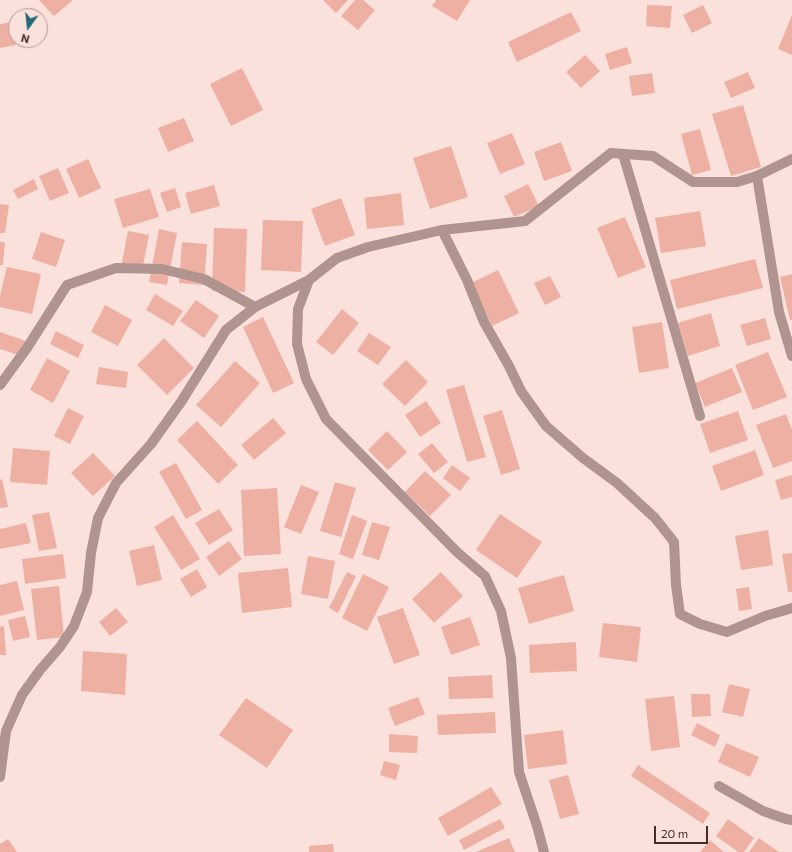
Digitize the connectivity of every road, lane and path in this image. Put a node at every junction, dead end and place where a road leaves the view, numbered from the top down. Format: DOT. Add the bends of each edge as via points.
graph roads {
  1 [pos="623,154"];
  2 [pos="792,159"];
  3 [pos="757,176"];
  4 [pos="442,230"];
  5 [pos="309,280"];
  6 [pos="255,307"];
  7 [pos="792,356"];
  8 [pos="0,385"];
  9 [pos="700,416"];
  10 [pos="792,608"];
  11 [pos="3,730"];
  12 [pos="0,777"];
  13 [pos="719,786"];
  14 [pos="792,820"];
  15 [pos="544,852"];
  1 -- 3 [label="street" via="653,156 693,182 737,182"];
  1 -- 4 [label="street" via="611,153 525,221"];
  1 -- 9 [label="street"];
  2 -- 3 [label="street"];
  3 -- 7 [label="street" via="779,312"];
  4 -- 5 [label="street" via="368,247 337,258"];
  4 -- 10 [label="street" via="484,322 520,391 546,426 617,483 655,518 674,542 680,614 700,624 727,632"];
  5 -- 6 [label="street"];
  5 -- 15 [label="street" via="298,309 297,344 306,379 326,419 457,552 485,576 501,611 511,658 519,772"];
  6 -- 8 [label="street" via="204,279 162,269 116,268 67,285"];
  6 -- 11 [label="street" via="226,330 177,408 151,444 116,483 98,518 86,592 74,626 22,695"];
  11 -- 12 [label="street"];
  13 -- 14 [label="street" via="763,811"];
}
